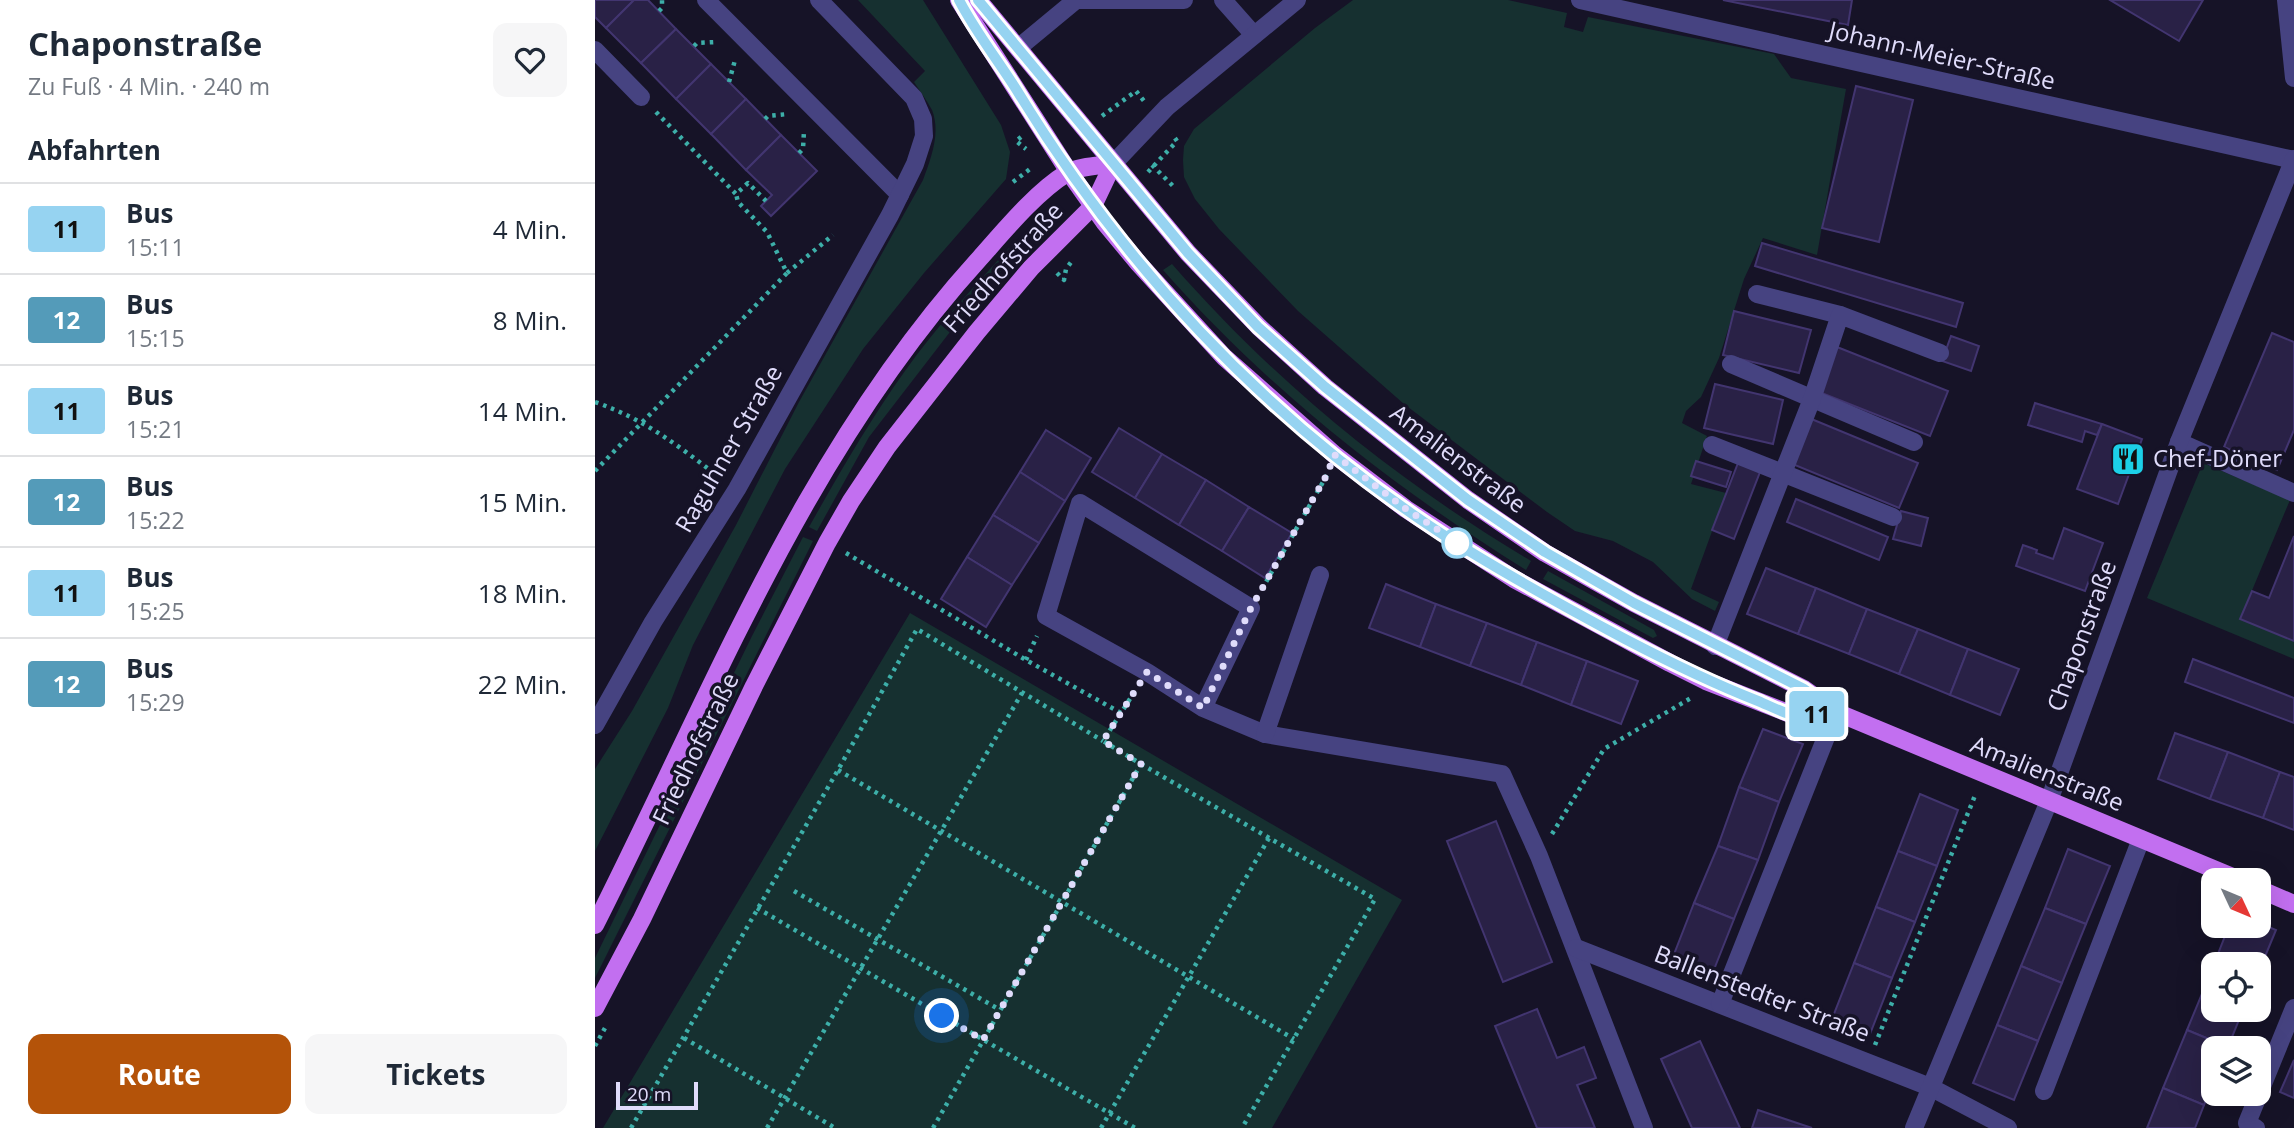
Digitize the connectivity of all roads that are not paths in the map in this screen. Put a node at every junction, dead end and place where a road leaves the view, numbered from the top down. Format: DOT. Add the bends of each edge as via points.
graph roads {
  1 [pos="706,0"];
  2 [pos="819,0"];
  3 [pos="959,0"];
  4 [pos="978,0"];
  5 [pos="1184,0"];
  6 [pos="1223,0"];
  7 [pos="1297,0"];
  8 [pos="1580,0"];
  9 [pos="2285,0"];
  10 [pos="1254,35"];
  11 [pos="1018,48"];
  12 [pos="595,50"];
  13 [pos="2294,78"];
  14 [pos="641,97"];
  15 [pos="2294,160"];
  16 [pos="1113,164"];
  17 [pos="1069,172"];
  18 [pos="900,195"];
  19 [pos="1093,206"];
  20 [pos="1756,294"];
  21 [pos="1840,315"];
  22 [pos="1940,353"];
  23 [pos="1731,364"];
  24 [pos="1812,400"];
  25 [pos="1914,442"];
  26 [pos="2179,442"];
  27 [pos="1712,445"];
  28 [pos="1784,472"];
  29 [pos="2294,493"];
  30 [pos="1893,517"];
  31 [pos="1320,575"];
  32 [pos="1715,646"];
  33 [pos="1203,708"];
  34 [pos="1836,712"];
  35 [pos="595,725"];
  36 [pos="1265,734"];
  37 [pos="2049,801"];
  38 [pos="2141,839"];
  39 [pos="2211,868"];
  40 [pos="2271,894"];
  41 [pos="2294,904"];
  42 [pos="595,925"];
  43 [pos="1576,948"];
  44 [pos="1720,1004"];
  45 [pos="2294,1008"];
  46 [pos="595,1009"];
  47 [pos="1930,1087"];
  48 [pos="2044,1091"];
  49 [pos="1644,1128"];
  50 [pos="1914,1128"];
  51 [pos="2008,1128"];
  52 [pos="2256,1128"];
  1 -- 18 [label="street"];
  2 -- 18 [label="street, Raguhner Straße" via="914,98 923,119 924,136"];
  3 -- 17 [label="main road"];
  4 -- 11 [label="main road"];
  5 -- 11 [label="street" via="1076,1"];
  6 -- 10 [label="street"];
  7 -- 10 [label="street"];
  8 -- 15 [label="street, Johann-Meier-Straße"];
  9 -- 13 [label="street"];
  10 -- 16 [label="street" via="1162,111"];
  11 -- 16 [label="main road"];
  12 -- 14 [label="street"];
  15 -- 26 [label="street, Chaponstraße"];
  16 -- 17 [label="main road, Friedhofstraße"];
  16 -- 19 [label="main road, Friedhofstraße"];
  16 -- 32 [label="main road, Amalienstraße" via="1258,327 1389,439 1545,552"];
  17 -- 19 [label="main road, Amalienstraße"];
  17 -- 42 [label="main road, Friedhofstraße" via="1020,215 953,287 901,352 818,478 759,588"];
  18 -- 35 [label="street, Raguhner Straße" via="737,489"];
  19 -- 34 [label="main road, Amalienstraße" via="1196,329 1261,392 1406,509 1514,579 1706,681 1798,716"];
  19 -- 46 [label="main road, Friedhofstraße" via="1031,268 977,332 851,501"];
  20 -- 21 [label="street"];
  21 -- 22 [label="street"];
  21 -- 24 [label="street"];
  23 -- 24 [label="street"];
  24 -- 25 [label="street"];
  24 -- 28 [label="street"];
  26 -- 29 [label="street"];
  26 -- 37 [label="street, Chaponstraße"];
  27 -- 28 [label="street"];
  28 -- 30 [label="street"];
  28 -- 32 [label="street"];
  31 -- 36 [label="street"];
  32 -- 34 [label="main road, Amalienstraße" via="1804,689"];
  33 -- 33 [label="street" via="1251,608 1080,503 1047,616"];
  33 -- 36 [label="street"];
  34 -- 37 [label="main road, Amalienstraße"];
  34 -- 44 [label="street"];
  36 -- 43 [label="street" via="1501,774"];
  37 -- 38 [label="main road, Amalienstraße"];
  37 -- 47 [label="street, Chaponstraße"];
  38 -- 39 [label="main road, Amalienstraße"];
  38 -- 48 [label="street"];
  40 -- 41 [label="main road"];
  43 -- 44 [label="street, Ballenstedter Straße"];
  43 -- 49 [label="street"];
  44 -- 47 [label="street, Ballenstedter Straße"];
  45 -- 52 [label="street" via="2247,1123"];
  47 -- 50 [label="street, Chaponstraße"];
  47 -- 51 [label="street, Ballenstedter Straße"];
}
